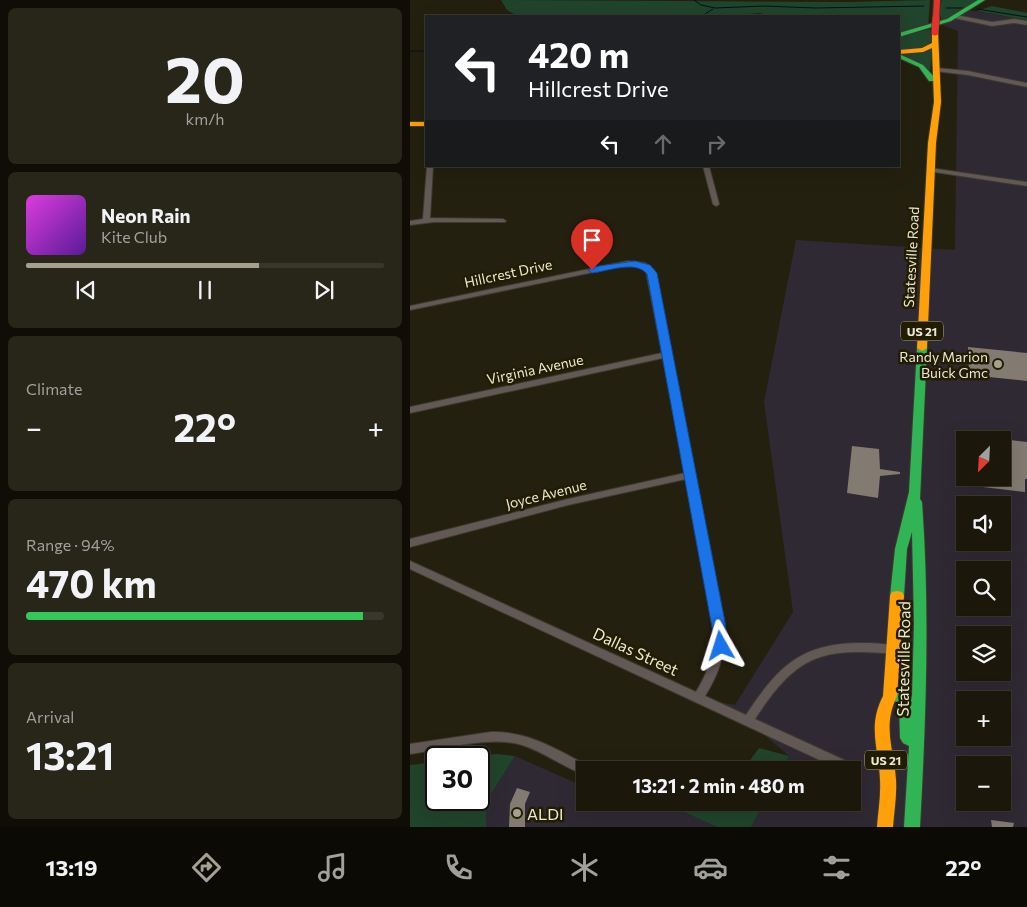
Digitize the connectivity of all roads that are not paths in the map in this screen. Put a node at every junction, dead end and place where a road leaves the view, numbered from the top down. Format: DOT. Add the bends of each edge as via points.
graph roads {
  1 [pos="982,0"];
  2 [pos="938,2"];
  3 [pos="956,17"];
  4 [pos="1027,22"];
  5 [pos="900,35"];
  6 [pos="935,44"];
  7 [pos="900,52"];
  8 [pos="900,56"];
  9 [pos="934,74"];
  10 [pos="1027,85"];
  11 [pos="410,124"];
  12 [pos="425,124"];
  13 [pos="430,167"];
  14 [pos="706,167"];
  15 [pos="930,170"];
  16 [pos="1027,184"];
  17 [pos="716,204"];
  18 [pos="426,220"];
  19 [pos="503,221"];
  20 [pos="410,223"];
  21 [pos="410,308"];
  22 [pos="666,355"];
  23 [pos="410,410"];
  24 [pos="689,475"];
  25 [pos="915,492"];
  26 [pos="410,543"];
  27 [pos="410,565"];
  28 [pos="894,650"];
  29 [pos="890,696"];
  30 [pos="698,698"];
  31 [pos="748,721"];
  32 [pos="918,743"];
  33 [pos="410,749"];
  34 [pos="834,761"];
  35 [pos="576,766"];
  36 [pos="885,827"];
  37 [pos="912,827"];
  1 -- 3 [label="main road"];
  2 -- 6 [label="main road, Statesville Road / US 21, bridge"];
  3 -- 4 [label="street" via="992,24"];
  3 -- 5 [label="main road"];
  6 -- 7 [label="main road" via="923,50"];
  6 -- 9 [label="main road, Statesville Road / US 21"];
  8 -- 9 [label="main road"];
  9 -- 10 [label="street" via="968,72"];
  9 -- 15 [label="main road, Statesville Road / US 21" via="929,133 932,143"];
  11 -- 12 [label="main road"];
  13 -- 18 [label="street"];
  14 -- 17 [label="street"];
  15 -- 16 [label="street"];
  15 -- 25 [label="main road, Statesville Road / US 21"];
  18 -- 19 [label="street"];
  18 -- 20 [label="street"];
  21 -- 22 [label="street, Hillcrest Drive" via="600,268 635,264 647,267 652,273"];
  22 -- 23 [label="street, Virginia Avenue"];
  22 -- 24 [label="street, Hillcrest Drive"];
  24 -- 26 [label="street, Joyce Avenue"];
  24 -- 30 [label="street, Hillcrest Drive" via="721,646 715,668"];
  25 -- 28 [label="main road, Statesville Road / US 21" via="901,549"];
  25 -- 32 [label="main road, Statesville Road / US 21" via="920,538 921,611"];
  27 -- 30 [label="street, Dallas Street"];
  28 -- 29 [label="main road, Statesville Road / US 21"];
  28 -- 31 [label="street" via="858,646 811,654 778,678"];
  29 -- 32 [label="main road" via="903,696 908,702 906,734"];
  29 -- 36 [label="main road, Statesville Road / US 21" via="884,704 880,724 888,773"];
  30 -- 31 [label="street, Dallas Street"];
  31 -- 34 [label="street, Dallas Street"];
  32 -- 37 [label="main road, Statesville Road / US 21"];
  33 -- 35 [label="street" via="512,738"];
}
